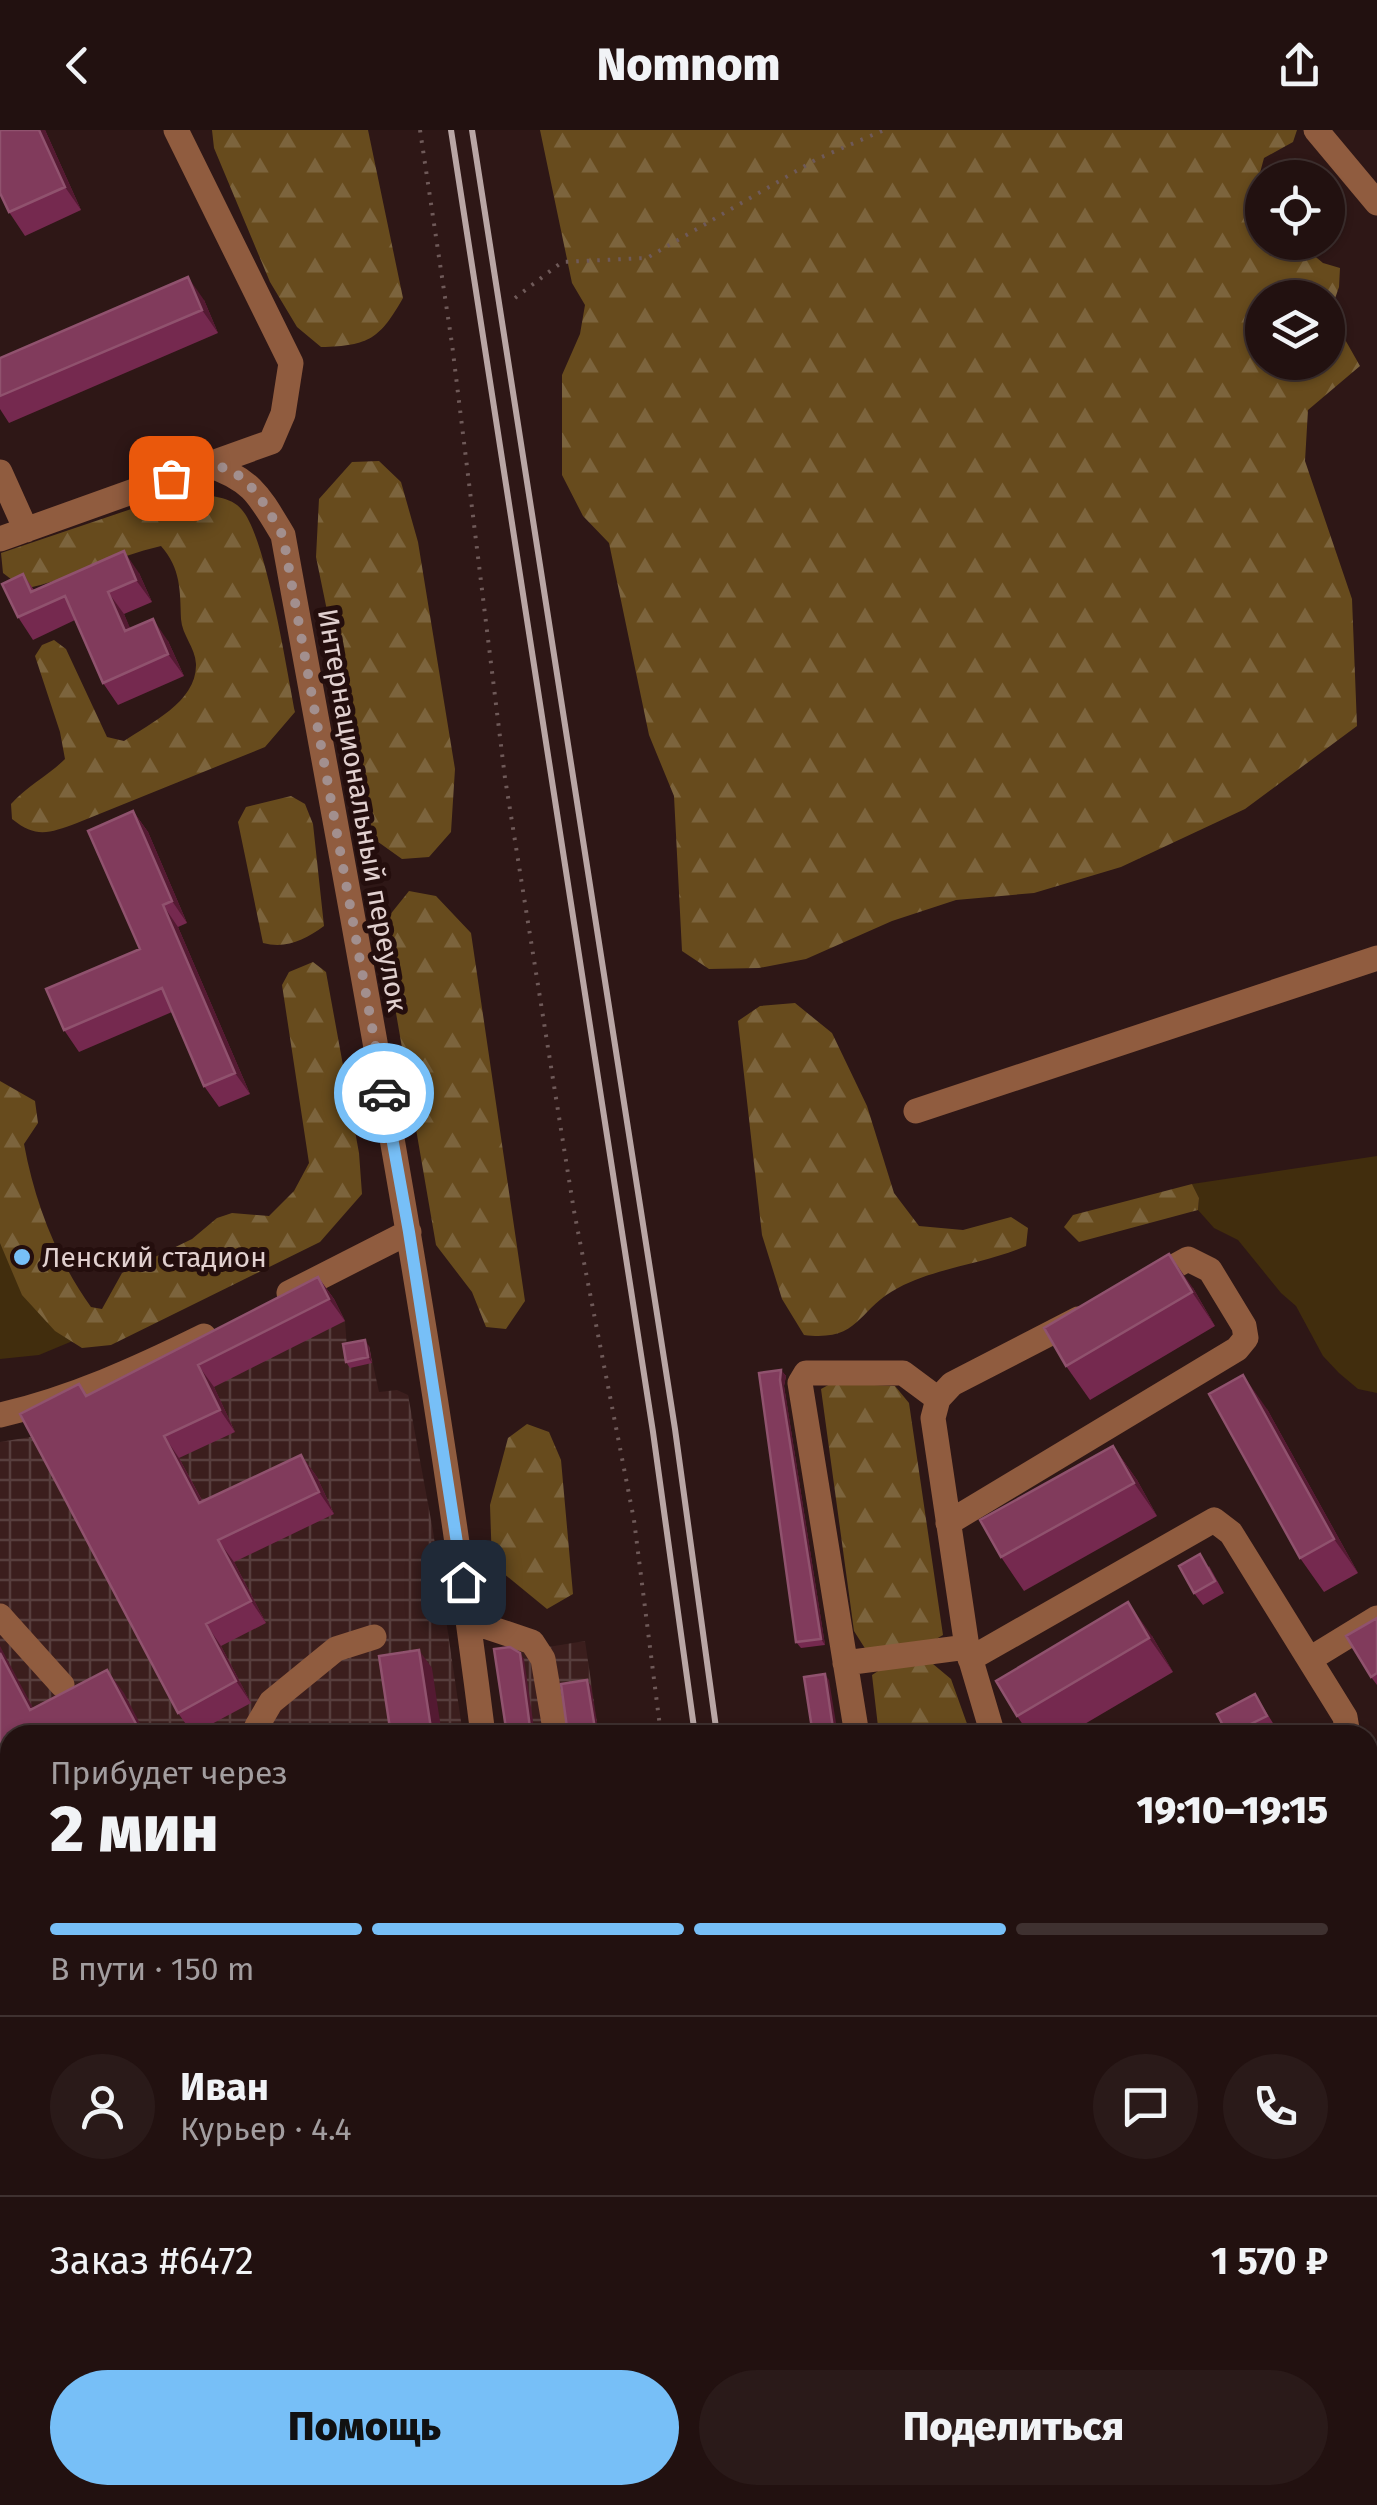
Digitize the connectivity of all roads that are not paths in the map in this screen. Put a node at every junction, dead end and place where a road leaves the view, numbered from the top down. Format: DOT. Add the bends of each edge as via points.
graph roads {
  1 [pos="176,130"];
  2 [pos="1316,130"];
  3 [pos="1377,203"];
  4 [pos="208,465"];
  5 [pos="0,472"];
  6 [pos="26,530"];
  7 [pos="0,539"];
  8 [pos="1377,958"];
  9 [pos="916,1112"];
  10 [pos="409,1232"];
  11 [pos="268,1303"];
  12 [pos="233,1321"];
  13 [pos="938,1399"];
  14 [pos="0,1415"];
  15 [pos="948,1523"];
  16 [pos="0,1616"];
  17 [pos="1377,1618"];
  18 [pos="469,1621"];
  19 [pos="374,1637"];
  20 [pos="968,1653"];
  21 [pos="1310,1660"];
  22 [pos="845,1663"];
  23 [pos="62,1685"];
  24 [pos="258,1725"];
  25 [pos="482,1725"];
  26 [pos="554,1725"];
  27 [pos="855,1725"];
  28 [pos="990,1725"];
  29 [pos="1346,1725"];
  1 -- 4 [label="street" via="291,364 271,442"];
  2 -- 3 [label="street"];
  4 -- 6 [label="street"];
  4 -- 10 [label="street, Интернациональный переулок" via="256,490 283,536"];
  5 -- 6 [label="street"];
  6 -- 7 [label="street"];
  8 -- 9 [label="street"];
  10 -- 11 [label="street"];
  10 -- 18 [label="street, Интернациональный переулок"];
  12 -- 14 [label="street" via="100,1383"];
  13 -- 15 [label="street" via="933,1418"];
  13 -- 15 [label="street" via="952,1384 1188,1259 1210,1270 1244,1326 1246,1338 1237,1350"];
  13 -- 22 [label="street" via="903,1373 806,1373 800,1382"];
  15 -- 20 [label="street"];
  16 -- 23 [label="street"];
  17 -- 21 [label="street"];
  18 -- 25 [label="street, Интернациональный переулок"];
  18 -- 26 [label="street" via="532,1642 543,1659"];
  19 -- 24 [label="street" via="336,1649 272,1702"];
  20 -- 21 [label="street" via="1214,1520 1231,1534"];
  20 -- 22 [label="street"];
  20 -- 28 [label="street"];
  21 -- 29 [label="street"];
  22 -- 27 [label="street"];
}
